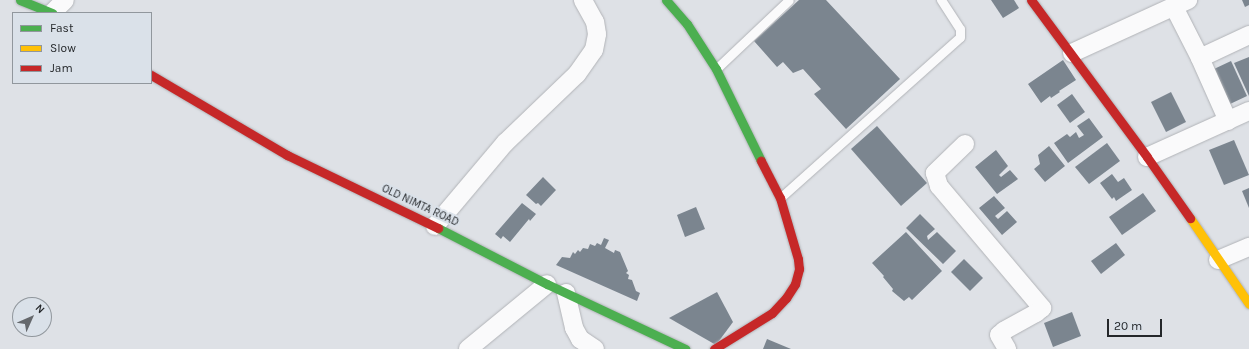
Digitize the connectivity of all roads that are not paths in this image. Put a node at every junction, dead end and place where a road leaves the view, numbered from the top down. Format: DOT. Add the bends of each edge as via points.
graph roads {
  1 [pos="20,0"];
  2 [pos="65,0"];
  3 [pos="583,0"];
  4 [pos="666,0"];
  5 [pos="790,0"];
  6 [pos="941,0"];
  7 [pos="1031,0"];
  8 [pos="1182,2"];
  9 [pos="50,12"];
  10 [pos="53,12"];
  11 [pos="1249,34"];
  12 [pos="1072,53"];
  13 [pos="1200,58"];
  14 [pos="716,69"];
  15 [pos="152,76"];
  16 [pos="1249,111"];
  17 [pos="1228,120"];
  18 [pos="965,144"];
  19 [pos="1147,157"];
  20 [pos="780,198"];
  21 [pos="435,226"];
  22 [pos="1249,247"];
  23 [pos="1218,260"];
  24 [pos="547,284"];
  25 [pos="566,293"];
  26 [pos="1249,304"];
  27 [pos="468,349"];
  28 [pos="595,349"];
  29 [pos="685,349"];
  30 [pos="714,349"];
  31 [pos="1007,349"];
  1 -- 9 [label="street"];
  2 -- 10 [label="street"];
  3 -- 21 [label="street" via="595,22 597,34 594,50 577,74 505,143"];
  4 -- 14 [label="street" via="687,24"];
  5 -- 14 [label="lane"];
  6 -- 20 [label="lane" via="960,29 960,38"];
  7 -- 12 [label="street"];
  8 -- 12 [label="street"];
  8 -- 13 [label="street"];
  11 -- 13 [label="street"];
  12 -- 19 [label="street"];
  13 -- 17 [label="street"];
  14 -- 20 [label="street"];
  15 -- 21 [label="street, OLD NIMTA ROAD" via="287,155"];
  16 -- 17 [label="street"];
  17 -- 19 [label="street"];
  18 -- 31 [label="street" via="935,173 939,186 1042,308 1000,335"];
  19 -- 23 [label="street"];
  20 -- 30 [label="street" via="798,258 799,269 795,284 772,313"];
  21 -- 24 [label="street, OLD NIMTA ROAD"];
  22 -- 23 [label="street"];
  23 -- 26 [label="street"];
  24 -- 25 [label="street, OLD NIMTA ROAD"];
  24 -- 27 [label="street"];
  25 -- 28 [label="street" via="574,328 580,339"];
  25 -- 29 [label="street, OLD NIMTA ROAD"];
}
